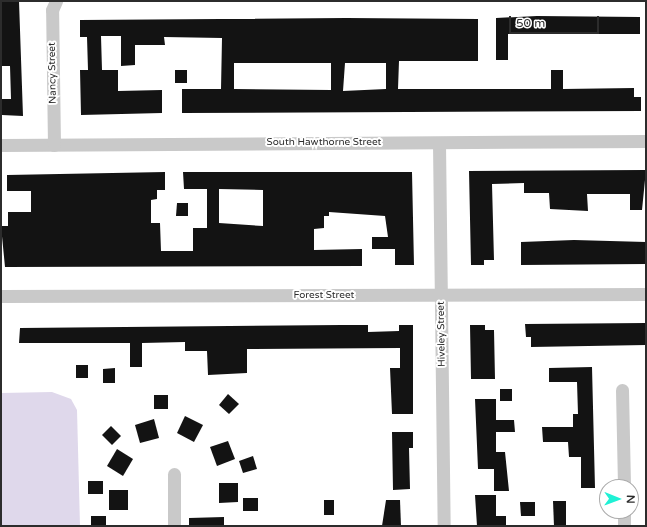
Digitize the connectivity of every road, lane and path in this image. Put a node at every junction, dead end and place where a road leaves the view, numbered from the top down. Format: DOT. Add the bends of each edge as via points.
graph roads {
  1 [pos="56,1"];
  2 [pos="646,141"];
  3 [pos="439,143"];
  4 [pos="1,145"];
  5 [pos="54,145"];
  6 [pos="646,294"];
  7 [pos="1,296"];
  8 [pos="441,296"];
  9 [pos="622,390"];
  10 [pos="174,474"];
  11 [pos="624,479"];
  12 [pos="174,526"];
  13 [pos="444,526"];
  1 -- 5 [label="street, Nancy Street" via="52,10"];
  2 -- 3 [label="street, South Hawthorne Street"];
  3 -- 5 [label="street, South Hawthorne Street"];
  3 -- 8 [label="street, Hiveley Street"];
  4 -- 5 [label="street, South Hawthorne Street"];
  6 -- 8 [label="street, Forest Street"];
  7 -- 8 [label="street, Forest Street"];
  8 -- 13 [label="street, Hiveley Street"];
  9 -- 11 [label="street"];
  10 -- 12 [label="street"];
}
